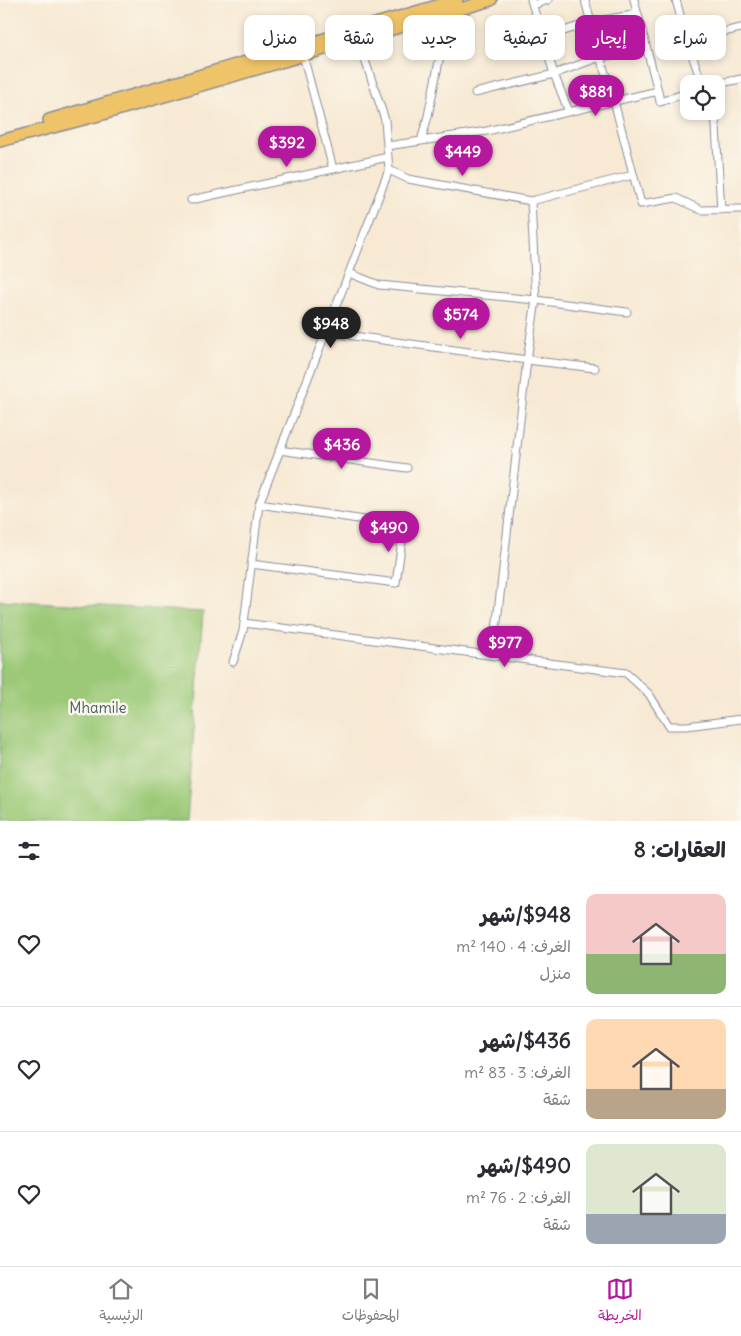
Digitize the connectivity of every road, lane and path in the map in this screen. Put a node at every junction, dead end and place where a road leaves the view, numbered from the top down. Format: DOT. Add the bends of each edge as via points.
graph roads {
  1 [pos="491,0"];
  2 [pos="548,0"];
  3 [pos="585,0"];
  4 [pos="634,0"];
  5 [pos="676,0"];
  6 [pos="532,2"];
  7 [pos="452,5"];
  8 [pos="638,14"];
  9 [pos="536,15"];
  10 [pos="589,15"];
  11 [pos="632,15"];
  12 [pos="680,15"];
  13 [pos="393,26"];
  14 [pos="741,28"];
  15 [pos="726,31"];
  16 [pos="647,50"];
  17 [pos="286,60"];
  18 [pos="304,60"];
  19 [pos="365,60"];
  20 [pos="550,60"];
  21 [pos="592,60"];
  22 [pos="601,60"];
  23 [pos="694,60"];
  24 [pos="554,74"];
  25 [pos="699,75"];
  26 [pos="741,79"];
  27 [pos="725,82"];
  28 [pos="658,91"];
  29 [pos="475,93"];
  30 [pos="680,95"];
  31 [pos="614,102"];
  32 [pos="569,112"];
  33 [pos="716,120"];
  34 [pos="0,133"];
  35 [pos="0,140"];
  36 [pos="421,142"];
  37 [pos="387,146"];
  38 [pos="388,157"];
  39 [pos="333,169"];
  40 [pos="389,170"];
  41 [pos="633,175"];
  42 [pos="191,200"];
  43 [pos="531,202"];
  44 [pos="741,209"];
  45 [pos="721,210"];
  46 [pos="349,273"];
  47 [pos="536,300"];
  48 [pos="627,312"];
  49 [pos="325,332"];
  50 [pos="527,360"];
  51 [pos="594,368"];
  52 [pos="279,450"];
  53 [pos="407,468"];
  54 [pos="259,504"];
  55 [pos="251,564"];
  56 [pos="244,623"];
  57 [pos="494,656"];
  58 [pos="233,662"];
  59 [pos="741,719"];
  1 -- 7 [label="main road"];
  2 -- 6 [label="street"];
  3 -- 10 [label="street"];
  4 -- 8 [label="street"];
  5 -- 12 [label="street"];
  6 -- 9 [label="street"];
  7 -- 13 [label="main road"];
  7 -- 34 [label="main road"];
  7 -- 36 [label="street"];
  8 -- 11 [label="street"];
  8 -- 16 [label="street"];
  14 -- 15 [label="street"];
  16 -- 28 [label="street"];
  17 -- 35 [label="main road" via="103,114"];
  18 -- 39 [label="street"];
  19 -- 37 [label="street" via="385,120"];
  20 -- 24 [label="street"];
  21 -- 24 [label="street"];
  22 -- 31 [label="street"];
  23 -- 25 [label="street"];
  24 -- 29 [label="street"];
  24 -- 32 [label="street"];
  26 -- 27 [label="street"];
  28 -- 30 [label="street" via="660,102"];
  28 -- 31 [label="street"];
  31 -- 32 [label="street"];
  31 -- 41 [label="street"];
  32 -- 36 [label="street"];
  33 -- 45 [label="street"];
  36 -- 37 [label="street"];
  37 -- 38 [label="street"];
  38 -- 39 [label="street"];
  38 -- 40 [label="street"];
  39 -- 42 [label="street"];
  40 -- 43 [label="street" via="408,179"];
  40 -- 46 [label="street"];
  41 -- 43 [label="street"];
  41 -- 45 [label="street" via="641,204 676,198 701,210"];
  43 -- 47 [label="street"];
  44 -- 45 [label="street"];
  46 -- 47 [label="street" via="379,285"];
  46 -- 49 [label="street"];
  47 -- 48 [label="street"];
  47 -- 50 [label="street"];
  49 -- 50 [label="street"];
  49 -- 52 [label="street"];
  50 -- 51 [label="street"];
  50 -- 57 [label="street"];
  52 -- 53 [label="street"];
  52 -- 54 [label="street"];
  54 -- 55 [label="street"];
  54 -- 55 [label="street" via="404,526 396,583"];
  55 -- 56 [label="street"];
  56 -- 57 [label="street"];
  56 -- 58 [label="street"];
  57 -- 59 [label="street" via="626,673 649,694 669,726"];
}
